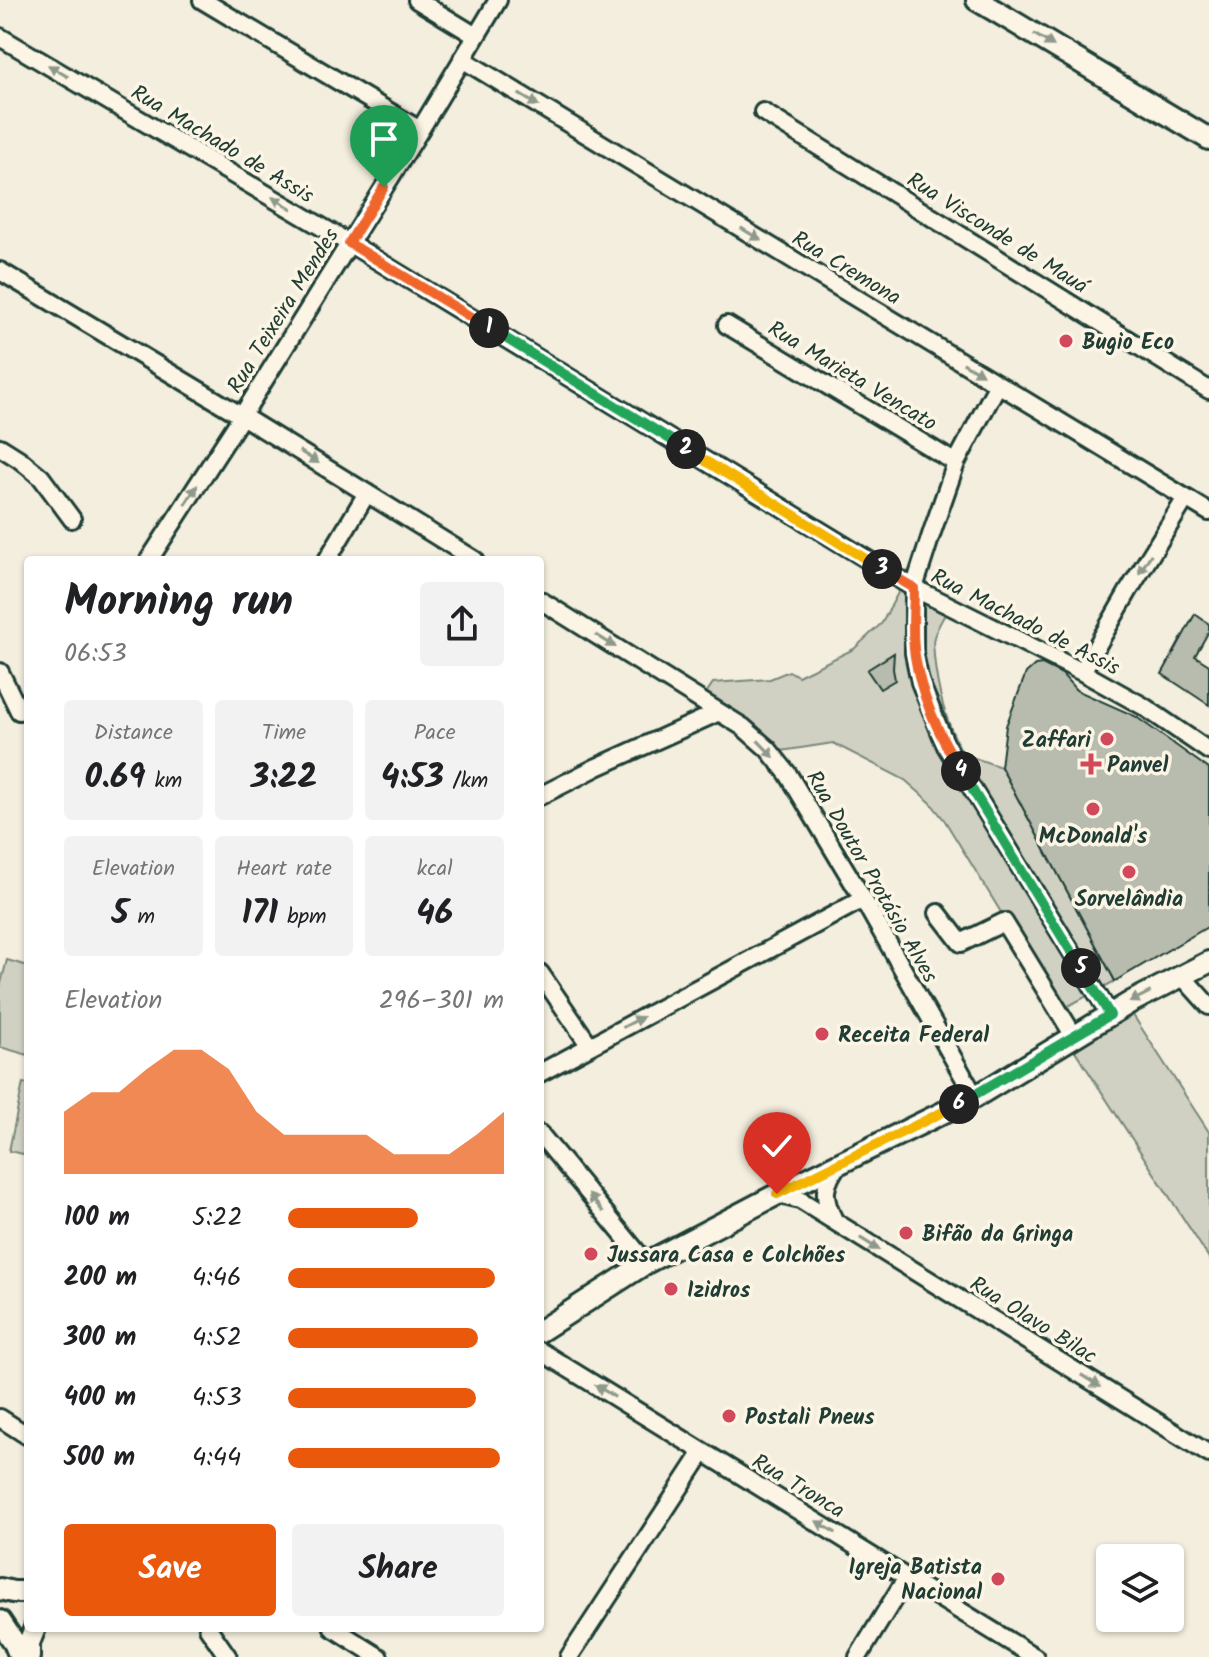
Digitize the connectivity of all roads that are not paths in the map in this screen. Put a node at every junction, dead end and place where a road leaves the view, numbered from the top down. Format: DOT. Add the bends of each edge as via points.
graph roads {
  1 [pos="202,0"];
  2 [pos="417,0"];
  3 [pos="498,0"];
  4 [pos="977,0"];
  5 [pos="476,36"];
  6 [pos="0,37"];
  7 [pos="462,59"];
  8 [pos="763,112"];
  9 [pos="420,130"];
  10 [pos="1209,139"];
  11 [pos="349,243"];
  12 [pos="0,271"];
  13 [pos="727,325"];
  14 [pos="998,384"];
  15 [pos="1209,390"];
  16 [pos="242,416"];
  17 [pos="0,447"];
  18 [pos="956,463"];
  19 [pos="367,493"];
  20 [pos="1186,498"];
  21 [pos="1209,512"];
  22 [pos="72,519"];
  23 [pos="152,556"];
  24 [pos="329,556"];
  25 [pos="469,556"];
  26 [pos="914,588"];
  27 [pos="544,602"];
  28 [pos="0,672"];
  29 [pos="1082,672"];
  30 [pos="19,711"];
  31 [pos="719,712"];
  32 [pos="1209,751"];
  33 [pos="544,794"];
  34 [pos="863,899"];
  35 [pos="938,913"];
  36 [pos="1209,962"];
  37 [pos="1182,976"];
  38 [pos="544,979"];
  39 [pos="1209,1006"];
  40 [pos="1110,1015"];
  41 [pos="1074,1036"];
  42 [pos="590,1046"];
  43 [pos="544,1071"];
  44 [pos="975,1097"];
  45 [pos="544,1139"];
  46 [pos="839,1163"];
  47 [pos="777,1194"];
  48 [pos="835,1222"];
  49 [pos="646,1263"];
  50 [pos="544,1328"];
  51 [pos="544,1353"];
  52 [pos="0,1418"];
  53 [pos="24,1433"];
  54 [pos="703,1452"];
  55 [pos="1209,1454"];
  56 [pos="907,1577"];
  57 [pos="0,1621"];
  58 [pos="33,1632"];
  59 [pos="211,1632"];
  60 [pos="339,1632"];
  61 [pos="20,1657"];
  62 [pos="29,1657"];
  63 [pos="228,1657"];
  64 [pos="379,1657"];
  65 [pos="569,1657"];
  66 [pos="858,1657"];
  67 [pos="1035,1657"];
  1 -- 9 [label="street"];
  2 -- 5 [label="street"];
  3 -- 5 [label="street, Rua Teixeira Mendes"];
  4 -- 10 [label="main road, one-way"];
  5 -- 7 [label="street, Rua Teixeira Mendes"];
  11 -- 6 [label="street, Rua Machado de Assis, one-way"];
  7 -- 9 [label="street, Rua Teixeira Mendes"];
  7 -- 14 [label="street, Rua Cremona, one-way"];
  8 -- 15 [label="street, Rua Visconde de Mauá"];
  9 -- 11 [label="street, Rua Teixeira Mendes"];
  11 -- 16 [label="street, Rua Teixeira Mendes"];
  11 -- 26 [label="street, Rua Machado de Assis"];
  12 -- 16 [label="street"];
  13 -- 18 [label="street, Rua Marieta Vencato"];
  14 -- 18 [label="street"];
  14 -- 20 [label="street, Rua Cremona"];
  16 -- 19 [label="street, one-way"];
  23 -- 16 [label="street, Rua Teixeira Mendes, one-way"];
  17 -- 22 [label="street" via="41,477"];
  18 -- 26 [label="street"];
  19 -- 24 [label="street"];
  19 -- 25 [label="street"];
  20 -- 21 [label="street, Rua Cremona"];
  20 -- 29 [label="street, one-way"];
  26 -- 29 [label="street, Rua Machado de Assis"];
  26 -- 40 [label="street" via="917,668 946,746"];
  27 -- 31 [label="street, Rua Doutor Protásio Alves, one-way"];
  28 -- 30 [label="street"];
  29 -- 32 [label="street, Rua Machado de Assis"];
  31 -- 33 [label="street"];
  31 -- 34 [label="street, Rua Doutor Protásio Alves, one-way" via="768,749"];
  42 -- 34 [label="street, one-way"];
  34 -- 44 [label="street, Rua Doutor Protásio Alves"];
  35 -- 41 [label="street" via="961,943 1004,922"];
  36 -- 37 [label="main road"];
  37 -- 39 [label="street"];
  37 -- 40 [label="main road, one-way"];
  38 -- 42 [label="street"];
  40 -- 41 [label="main road"];
  41 -- 44 [label="main road"];
  42 -- 43 [label="street"];
  44 -- 46 [label="main road"];
  49 -- 45 [label="street, one-way"];
  46 -- 47 [label="main road"];
  46 -- 48 [label="street" via="825,1195"];
  47 -- 48 [label="street, Rua Olavo Bilac" via="800,1200"];
  47 -- 49 [label="main road"];
  48 -- 55 [label="street, Rua Olavo Bilac, one-way"];
  49 -- 50 [label="main road"];
  54 -- 51 [label="street, Rua Tronca, one-way"];
  52 -- 53 [label="street"];
  56 -- 54 [label="street, Rua Tronca, one-way"];
  54 -- 65 [label="street"];
  56 -- 66 [label="street"];
  56 -- 67 [label="street, Rua Tronca"];
  57 -- 61 [label="main road"];
  58 -- 62 [label="main road"];
  59 -- 63 [label="street"];
  60 -- 64 [label="street"];
}
